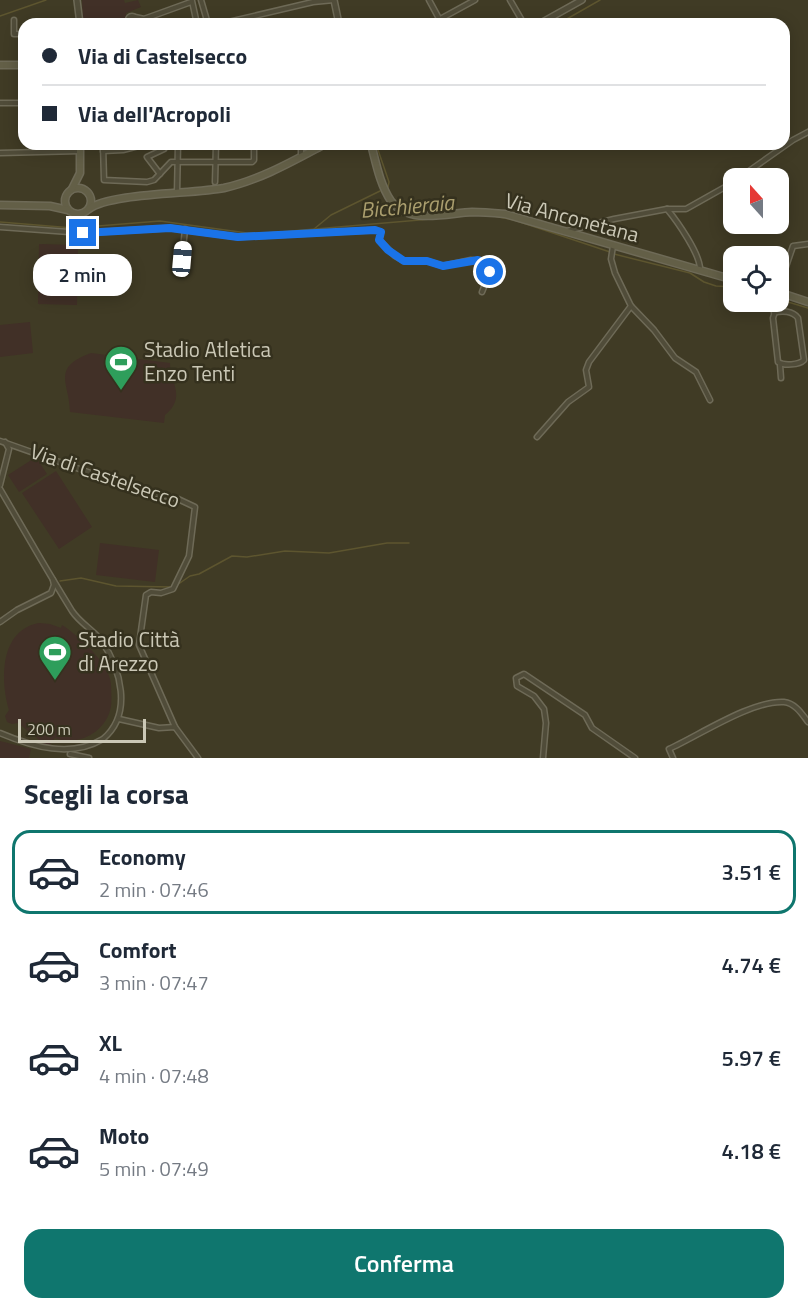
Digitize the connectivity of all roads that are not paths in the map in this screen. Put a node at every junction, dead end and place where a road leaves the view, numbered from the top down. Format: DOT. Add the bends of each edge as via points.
graph roads {
  1 [pos="77,0"];
  2 [pos="201,0"];
  3 [pos="334,0"];
  4 [pos="429,0"];
  5 [pos="475,0"];
  6 [pos="510,0"];
  7 [pos="582,0"];
  8 [pos="191,1"];
  9 [pos="320,1"];
  10 [pos="79,18"];
  11 [pos="147,18"];
  12 [pos="195,18"];
  13 [pos="206,18"];
  14 [pos="246,18"];
  15 [pos="338,18"];
  16 [pos="439,18"];
  17 [pos="447,18"];
  18 [pos="520,18"];
  19 [pos="550,18"];
  20 [pos="14,20"];
  21 [pos="18,34"];
  22 [pos="0,65"];
  23 [pos="18,65"];
  24 [pos="0,103"];
  25 [pos="18,103"];
  26 [pos="808,132"];
  27 [pos="790,142"];
  28 [pos="61,150"];
  29 [pos="80,150"];
  30 [pos="123,150"];
  31 [pos="162,150"];
  32 [pos="178,150"];
  33 [pos="216,150"];
  34 [pos="254,150"];
  35 [pos="301,150"];
  36 [pos="314,150"];
  37 [pos="373,150"];
  38 [pos="779,150"];
  39 [pos="103,151"];
  40 [pos="0,153"];
  41 [pos="301,157"];
  42 [pos="178,161"];
  43 [pos="216,162"];
  44 [pos="753,168"];
  45 [pos="80,173"];
  46 [pos="160,174"];
  47 [pos="215,182"];
  48 [pos="723,188"];
  49 [pos="72,189"];
  50 [pos="87,191"];
  51 [pos="177,193"];
  52 [pos="105,200"];
  53 [pos="65,201"];
  54 [pos="0,205"];
  55 [pos="50,206"];
  56 [pos="89,209"];
  57 [pos="667,209"];
  58 [pos="68,210"];
  59 [pos="0,227"];
  60 [pos="185,229"];
  61 [pos="566,231"];
  62 [pos="808,244"];
  63 [pos="613,248"];
  64 [pos="789,260"];
  65 [pos="184,271"];
  66 [pos="700,271"];
  67 [pos="723,277"];
  68 [pos="482,292"];
  69 [pos="789,297"];
  70 [pos="808,302"];
  71 [pos="631,306"];
  72 [pos="774,314"];
  73 [pos="780,364"];
  74 [pos="781,378"];
  75 [pos="710,400"];
  76 [pos="537,437"];
  77 [pos="5,442"];
  78 [pos="18,446"];
  79 [pos="9,449"];
  80 [pos="0,484"];
  81 [pos="0,489"];
  82 [pos="52,576"];
  83 [pos="0,622"];
  84 [pos="119,719"];
  85 [pos="808,722"];
  86 [pos="175,727"];
  87 [pos="0,733"];
  88 [pos="63,753"];
  89 [pos="90,758"];
  90 [pos="198,758"];
  91 [pos="543,758"];
  92 [pos="635,758"];
  93 [pos="673,758"];
  1 -- 10 [label="street"];
  2 -- 13 [label="street"];
  3 -- 9 [label="street"];
  3 -- 15 [label="street"];
  4 -- 16 [label="street"];
  5 -- 17 [label="street"];
  6 -- 18 [label="street"];
  7 -- 19 [label="street"];
  8 -- 11 [label="street"];
  8 -- 12 [label="street"];
  9 -- 14 [label="street"];
  20 -- 21 [label="street" via="14,34"];
  22 -- 23 [label="main road"];
  24 -- 25 [label="street"];
  26 -- 27 [label="street"];
  28 -- 40 [label="street"];
  29 -- 45 [label="main road"];
  30 -- 39 [label="street"];
  31 -- 46 [label="street" via="147,157"];
  32 -- 42 [label="street"];
  33 -- 43 [label="street"];
  34 -- 43 [label="street" via="252,162"];
  35 -- 41 [label="street"];
  36 -- 41 [label="main road"];
  37 -- 61 [label="main road, Via Anconetana" via="384,189 392,203 406,212 505,214"];
  38 -- 44 [label="street"];
  39 -- 46 [label="street" via="106,181 151,182"];
  41 -- 51 [label="main road" via="241,184"];
  42 -- 43 [label="street"];
  42 -- 46 [label="street" via="169,162"];
  42 -- 51 [label="street"];
  43 -- 47 [label="street"];
  45 -- 49 [label="main road"];
  45 -- 50 [label="main road"];
  48 -- 57 [label="street" via="691,207"];
  49 -- 50 [label="main road"];
  49 -- 53 [label="main road"];
  50 -- 52 [label="main road"];
  50 -- 56 [label="main road" via="92,201"];
  51 -- 52 [label="main road"];
  52 -- 56 [label="main road"];
  53 -- 55 [label="main road"];
  53 -- 58 [label="main road"];
  54 -- 55 [label="main road"];
  55 -- 58 [label="main road"];
  56 -- 58 [label="main road" via="79,214"];
  57 -- 61 [label="street"];
  57 -- 66 [label="street" via="693,250"];
  59 -- 60 [label="street" via="83,233"];
  60 -- 65 [label="street"];
  60 -- 68 [label="street" via="238,237 375,230 381,232 379,240 388,250 404,261 443,266 471,260 485,262 490,272"];
  61 -- 63 [label="main road, Via Anconetana"];
  62 -- 64 [label="street" via="793,246"];
  63 -- 66 [label="main road, Via Anconetana"];
  63 -- 71 [label="street" via="615,273"];
  66 -- 67 [label="main road, Via Anconetana"];
  69 -- 70 [label="main road"];
  71 -- 75 [label="street" via="675,358 696,372"];
  71 -- 76 [label="street" via="589,362 589,387 568,402"];
  72 -- 73 [label="street"];
  72 -- 73 [label="street" via="782,311 797,316 804,360"];
  73 -- 74 [label="street"];
  77 -- 78 [label="street, Via di Castelsecco"];
  77 -- 79 [label="street"];
  78 -- 79 [label="street"];
  78 -- 86 [label="street, Via di Castelsecco" via="195,507 187,563 173,589 146,595 139,645"];
  79 -- 80 [label="street"];
  81 -- 82 [label="street"];
  82 -- 83 [label="street" via="51,593"];
  82 -- 84 [label="street" via="77,618 100,639 112,658 121,692"];
  84 -- 86 [label="street" via="159,728"];
  84 -- 88 [label="street" via="100,741"];
  85 -- 93 [label="street" via="796,707 784,702 762,706 744,711 669,749"];
  86 -- 90 [label="street, Via di Castelsecco"];
  87 -- 88 [label="street" via="18,742"];
  88 -- 89 [label="street"];
  91 -- 92 [label="street" via="546,715 541,703 517,686 516,678 524,674 585,716 592,728"];
}
